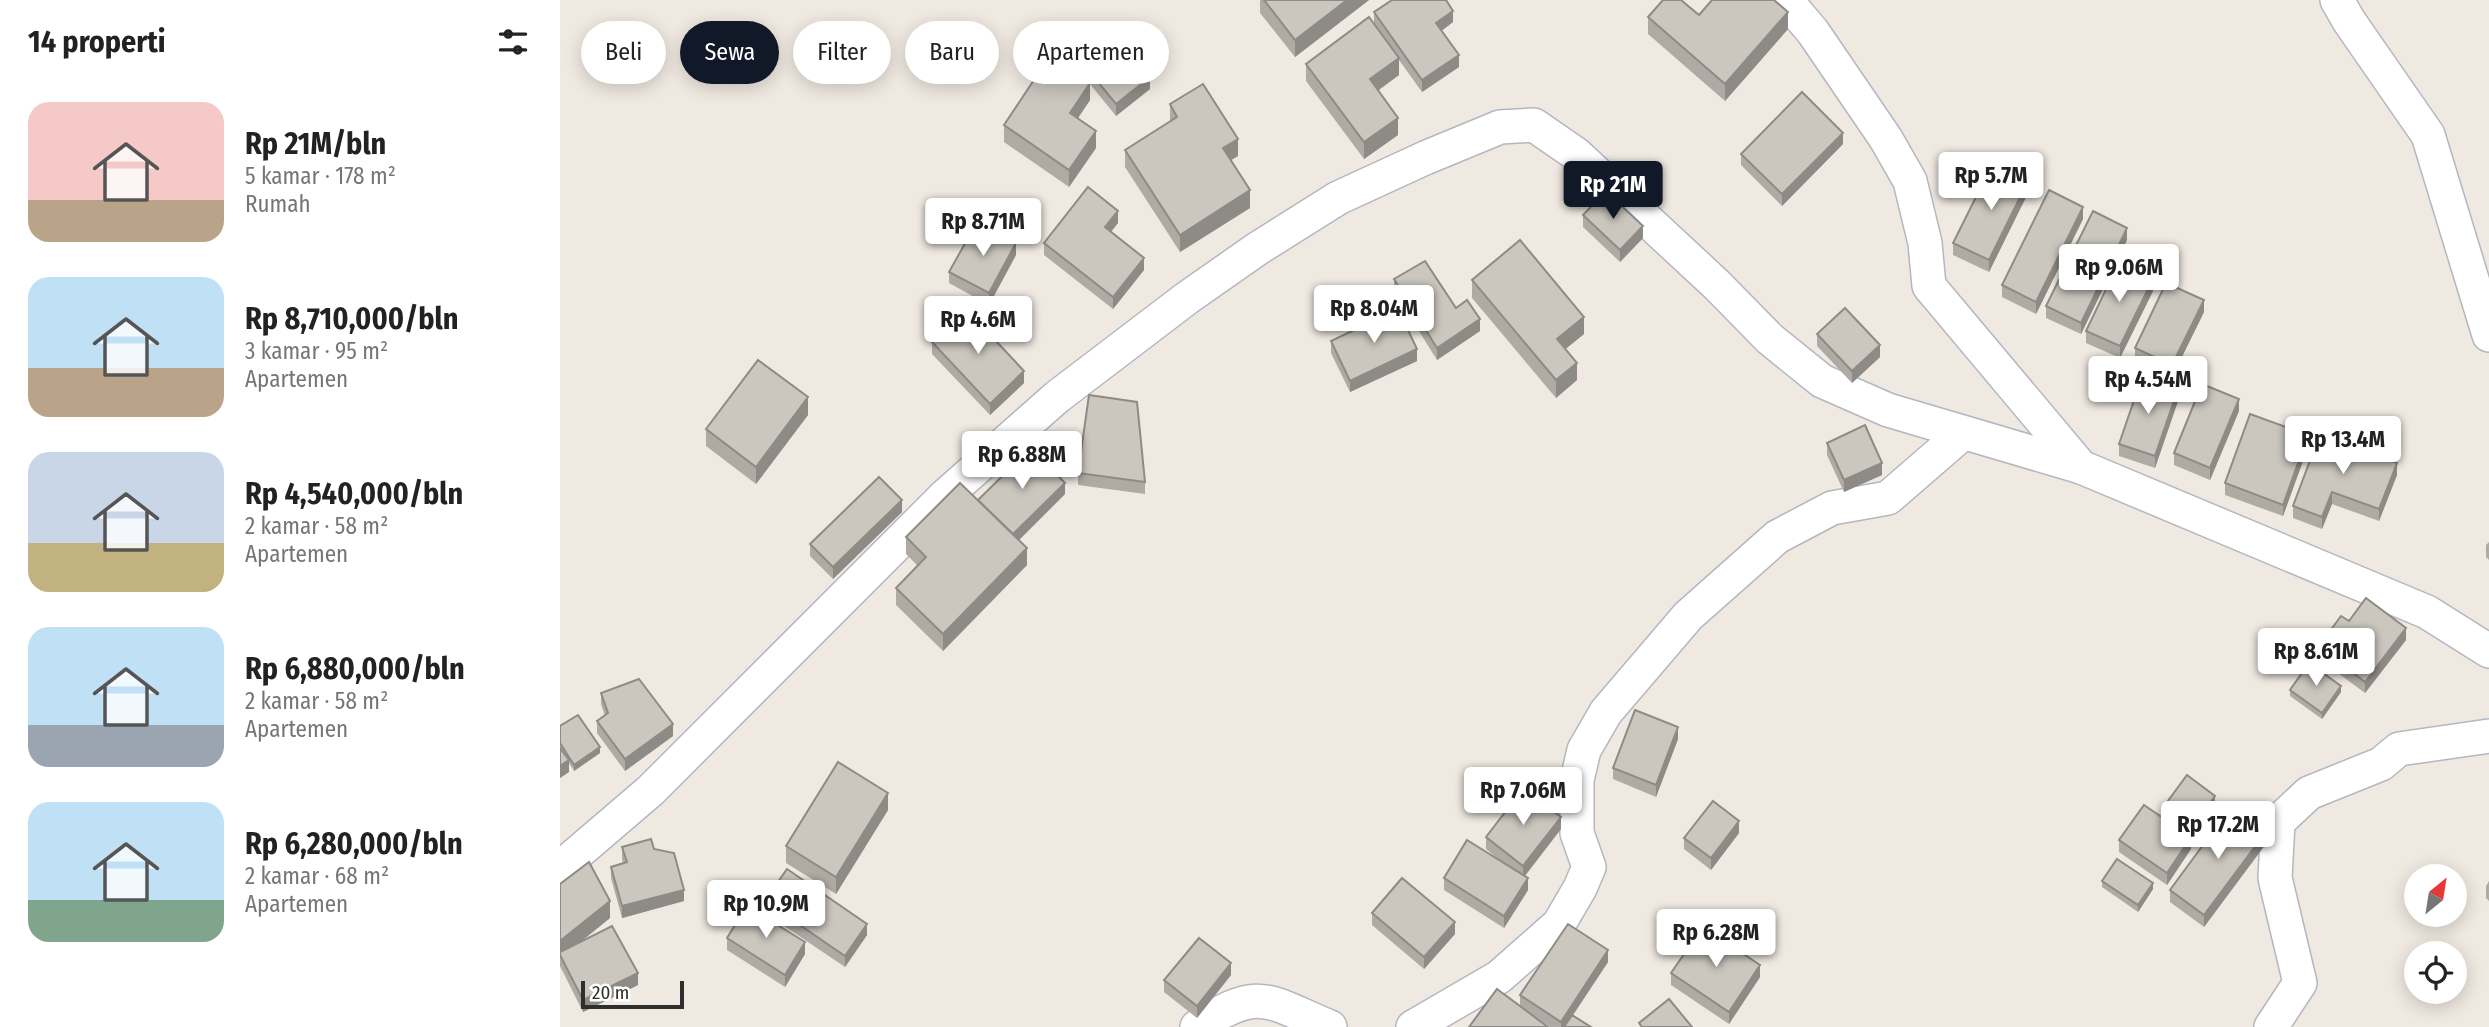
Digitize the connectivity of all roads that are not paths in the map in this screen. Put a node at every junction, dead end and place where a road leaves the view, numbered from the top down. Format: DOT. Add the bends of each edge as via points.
graph roads {
  1 [pos="1786,0"];
  2 [pos="2337,0"];
  3 [pos="2489,335"];
  4 [pos="1963,433"];
  5 [pos="2081,467"];
  6 [pos="2489,651"];
  7 [pos="2489,736"];
  8 [pos="560,868"];
  9 [pos="1197,1027"];
  10 [pos="1331,1027"];
  11 [pos="1413,1027"];
  12 [pos="2271,1027"];
  1 -- 5 [label="street" via="1814,32 1910,181 1929,286"];
  2 -- 3 [label="street" via="2428,135"];
  4 -- 5 [label="street"];
  4 -- 8 [label="street" via="1888,410 1822,381 1770,339 1576,154 1534,125 1500,127 1338,198 1187,298 1057,397 946,495 650,791"];
  4 -- 11 [label="street" via="1888,498 1832,508 1777,537 1688,616 1606,712 1584,750 1577,780 1577,833 1589,867 1559,924 1499,977"];
  5 -- 6 [label="street" via="2427,612"];
  7 -- 12 [label="street" via="2399,749 2381,764 2309,793 2277,822 2275,878 2300,983"];
  9 -- 10 [label="street" via="1232,1006 1265,1001"];
}
